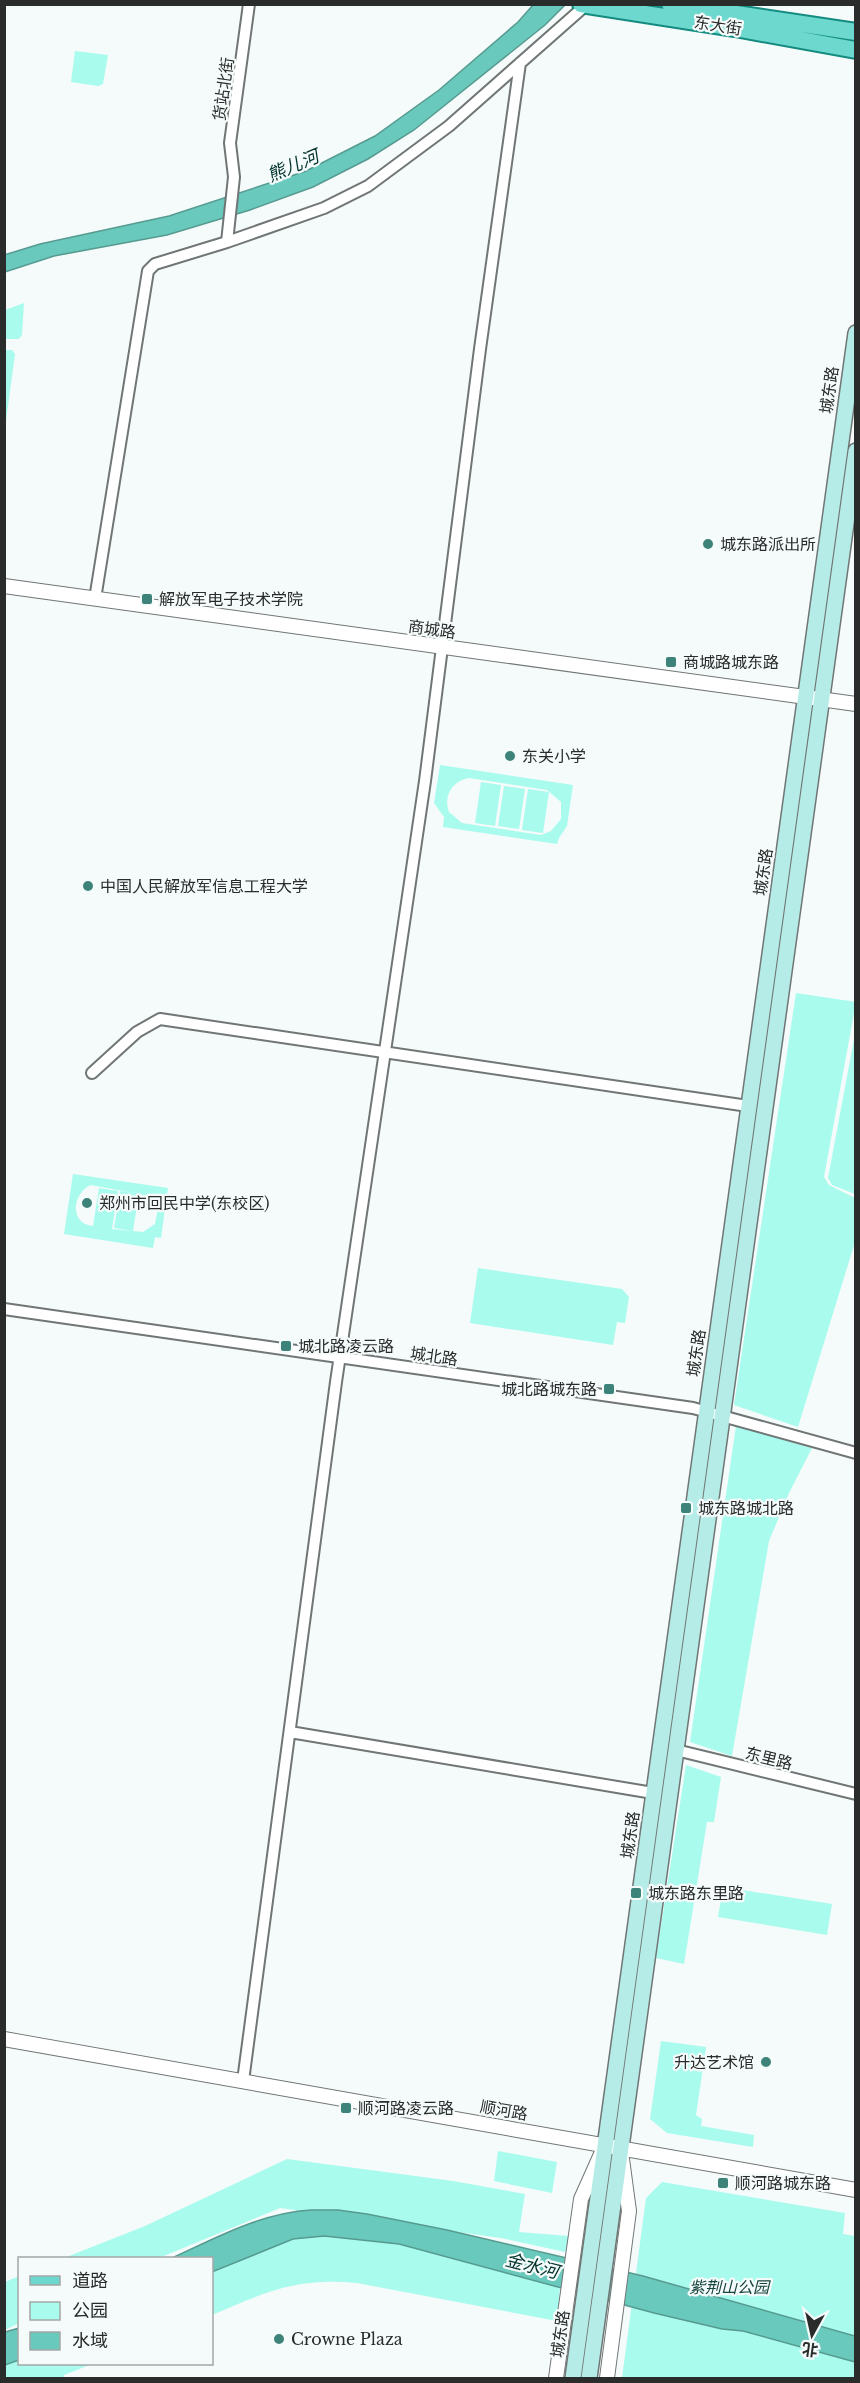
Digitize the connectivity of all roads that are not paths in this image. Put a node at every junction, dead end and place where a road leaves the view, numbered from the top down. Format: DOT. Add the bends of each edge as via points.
graph roads {
  1 [pos="249,4"];
  2 [pos="580,4"];
  3 [pos="670,4"];
  4 [pos="586,5"];
  5 [pos="855,32"];
  6 [pos="855,50"];
  7 [pos="520,63"];
  8 [pos="227,242"];
  9 [pos="855,333"];
  10 [pos="855,452"];
  11 [pos="4,586"];
  12 [pos="95,599"];
  13 [pos="442,647"];
  14 [pos="805,697"];
  15 [pos="821,699"];
  16 [pos="855,704"];
  17 [pos="385,1052"];
  18 [pos="92,1073"];
  19 [pos="748,1106"];
  20 [pos="4,1309"];
  21 [pos="340,1358"];
  22 [pos="706,1412"];
  23 [pos="722,1415"];
  24 [pos="855,1453"];
  25 [pos="290,1732"];
  26 [pos="676,1750"];
  27 [pos="653,1794"];
  28 [pos="855,1794"];
  29 [pos="4,2039"];
  30 [pos="243,2081"];
  31 [pos="604,2146"];
  32 [pos="620,2148"];
  33 [pos="855,2190"];
  34 [pos="556,2379"];
  35 [pos="573,2379"];
  36 [pos="589,2379"];
  37 [pos="607,2379"];
  1 -- 8 [label="street, 货站北街" via="230,143 234,177"];
  2 -- 4 [label="main road, 东大街"];
  3 -- 5 [label="main road, 东大街"];
  4 -- 6 [label="main road, 东大街"];
  4 -- 7 [label="street"];
  7 -- 8 [label="street" via="450,126 368,186 324,208"];
  7 -- 13 [label="street"];
  8 -- 12 [label="street" via="155,264 148,271"];
  9 -- 14 [label="main road, 城东路"];
  10 -- 15 [label="main road, 城东路"];
  11 -- 12 [label="street, 商城路"];
  12 -- 13 [label="street, 商城路"];
  13 -- 14 [label="street, 商城路"];
  13 -- 17 [label="street"];
  14 -- 15 [label="street, 商城路"];
  14 -- 19 [label="main road, 城东路"];
  15 -- 16 [label="street, 商城路"];
  15 -- 23 [label="main road, 城东路"];
  17 -- 18 [label="street" via="160,1019 137,1032"];
  17 -- 19 [label="street"];
  17 -- 21 [label="street"];
  19 -- 22 [label="main road, 城东路"];
  20 -- 21 [label="street, 城北路"];
  21 -- 22 [label="street, 城北路"];
  21 -- 25 [label="street"];
  22 -- 23 [label="street, 城北路"];
  22 -- 27 [label="main road, 城东路"];
  23 -- 24 [label="street, 城北路"];
  23 -- 26 [label="main road, 城东路"];
  25 -- 27 [label="street"];
  25 -- 30 [label="street"];
  26 -- 28 [label="street, 东里路"];
  26 -- 32 [label="main road, 城东路"];
  27 -- 31 [label="main road, 城东路"];
  29 -- 30 [label="street, 顺河路"];
  30 -- 31 [label="street, 顺河路"];
  31 -- 32 [label="street, 顺河路"];
  31 -- 34 [label="street" via="581,2199"];
  31 -- 35 [label="main road, 城东路"];
  32 -- 33 [label="street, 顺河路"];
  32 -- 36 [label="main road, 城东路"];
  32 -- 37 [label="street" via="629,2211"];
}
